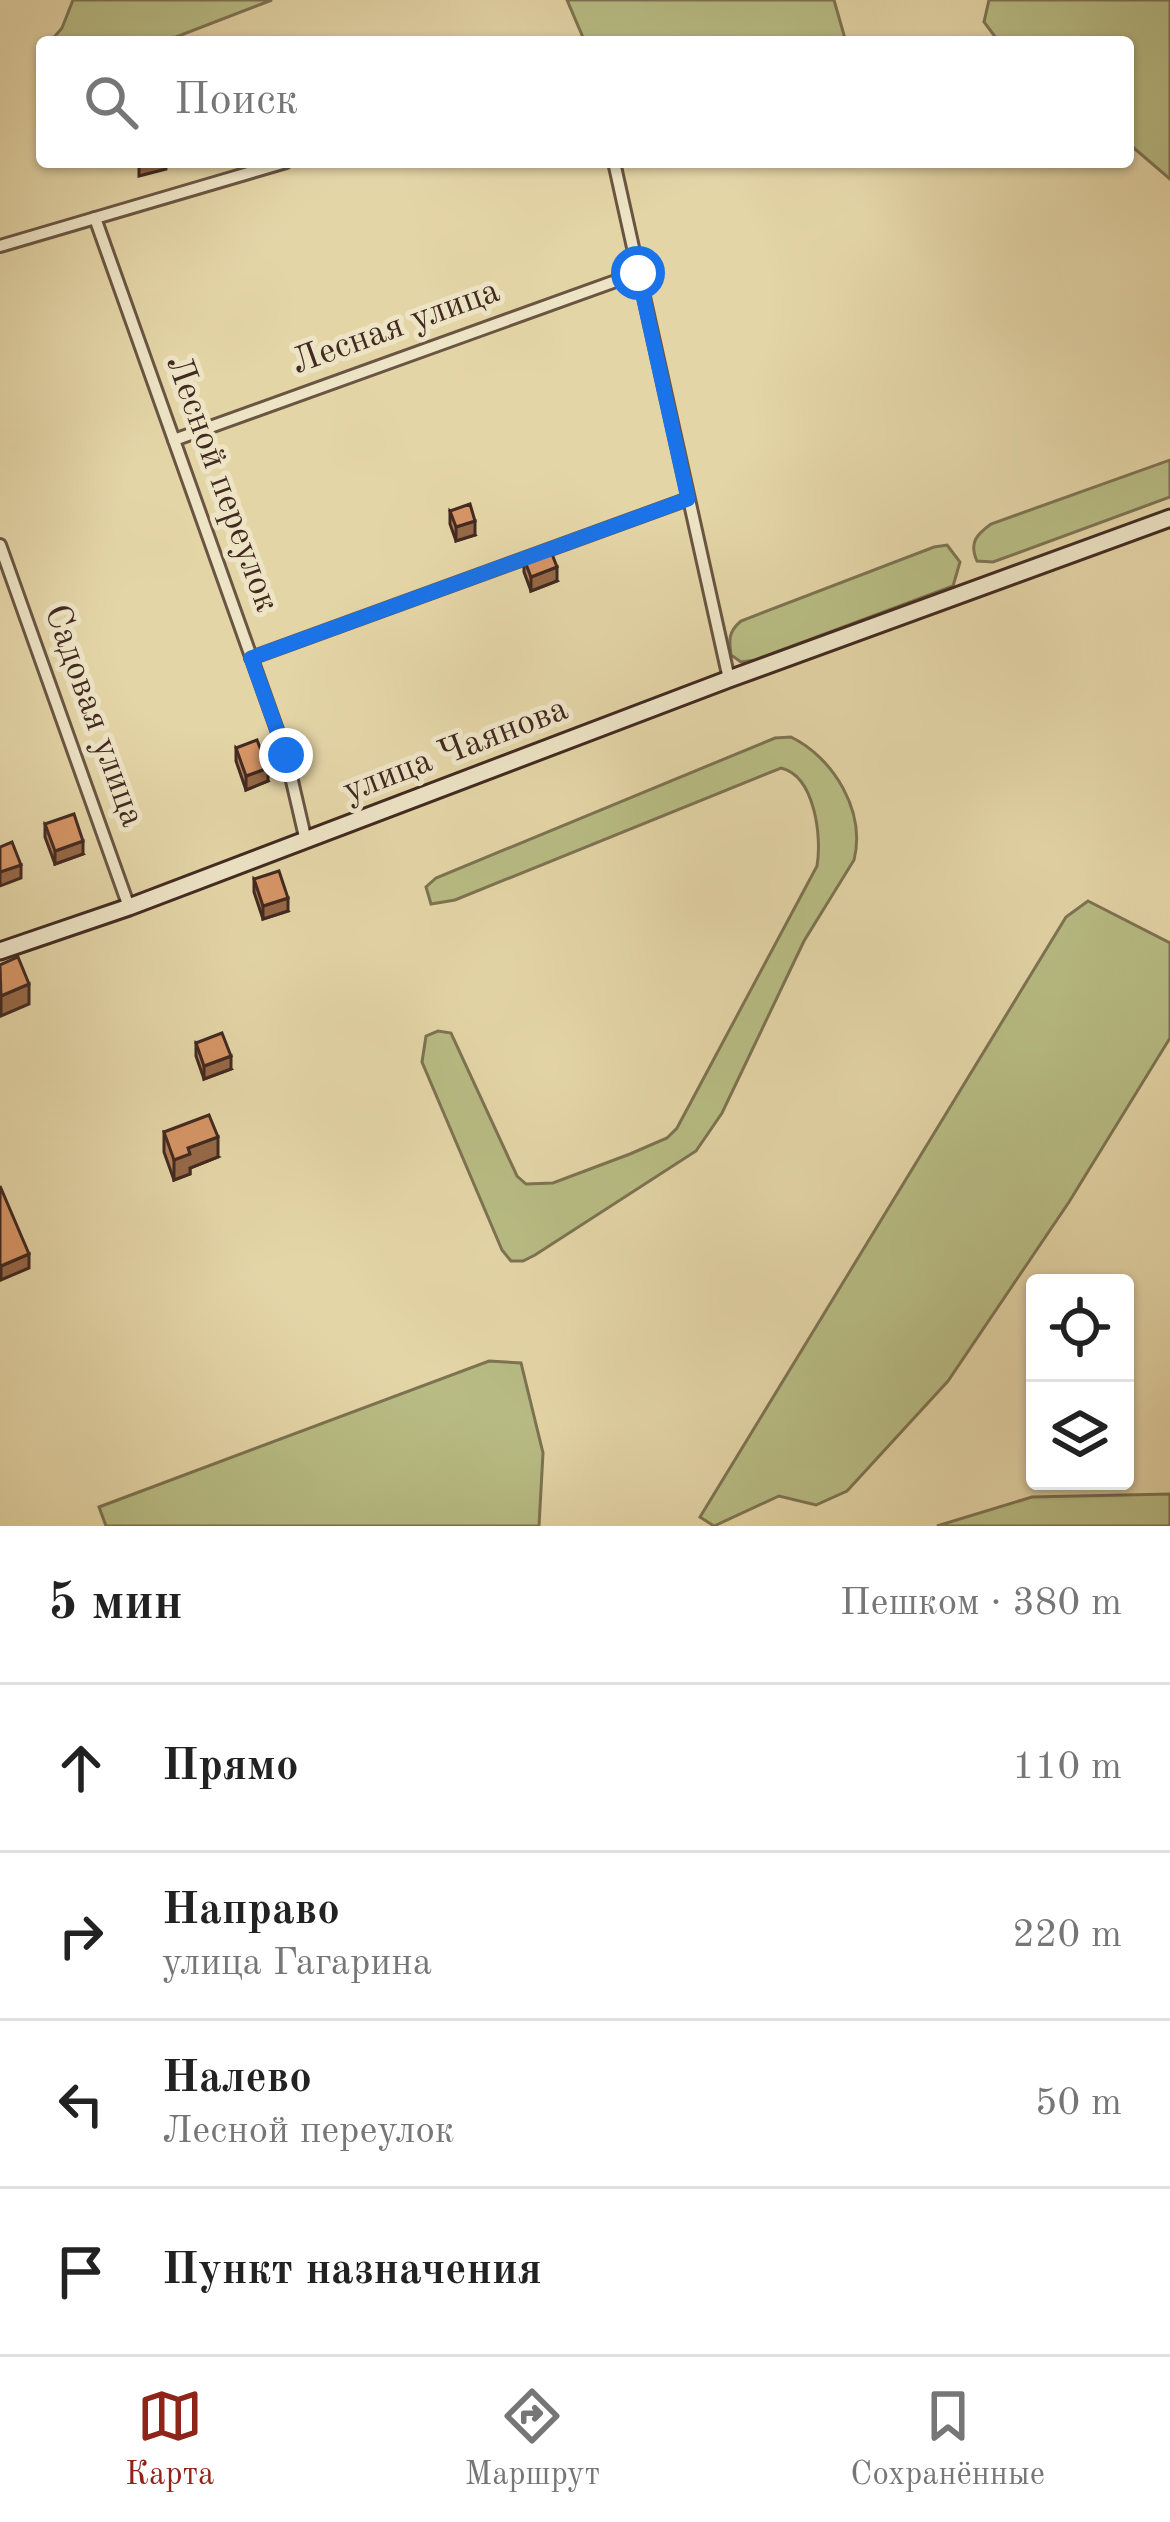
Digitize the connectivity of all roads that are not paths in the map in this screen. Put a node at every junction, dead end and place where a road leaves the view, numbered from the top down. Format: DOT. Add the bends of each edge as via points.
graph roads {
  1 [pos="266,168"];
  2 [pos="615,168"];
  3 [pos="95,218"];
  4 [pos="0,246"];
  5 [pos="638,273"];
  6 [pos="174,440"];
  7 [pos="688,499"];
  8 [pos="1170,518"];
  9 [pos="0,545"];
  10 [pos="251,658"];
  11 [pos="729,679"];
  12 [pos="306,841"];
  13 [pos="129,907"];
  14 [pos="0,951"];
  1 -- 3 [label="street"];
  2 -- 5 [label="street"];
  3 -- 4 [label="street"];
  3 -- 6 [label="street, Лесной переулок"];
  5 -- 6 [label="street, Лесная улица"];
  5 -- 7 [label="street"];
  6 -- 10 [label="street, Лесной переулок"];
  7 -- 10 [label="street"];
  7 -- 11 [label="street"];
  8 -- 11 [label="street, улица Чаянова"];
  9 -- 13 [label="street, Садовая улица"];
  10 -- 12 [label="street, Лесной переулок"];
  11 -- 12 [label="street, улица Чаянова"];
  12 -- 13 [label="street, улица Чаянова"];
  13 -- 14 [label="street, улица Чаянова"];
}
